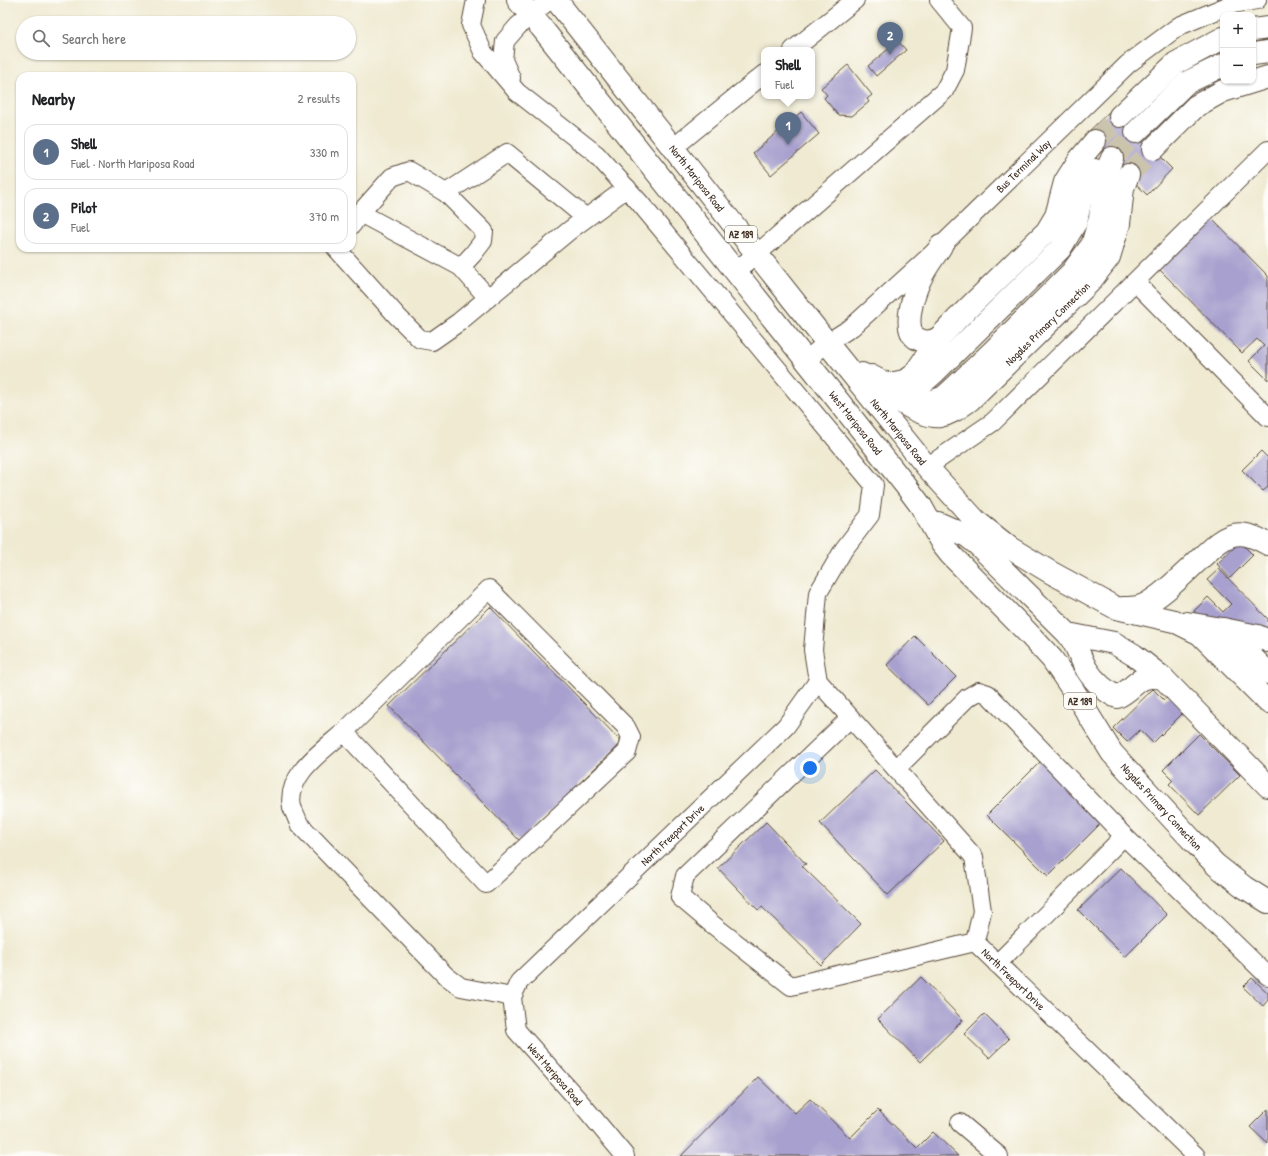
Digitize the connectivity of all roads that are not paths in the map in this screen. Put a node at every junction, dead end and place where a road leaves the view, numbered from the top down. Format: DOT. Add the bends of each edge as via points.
graph roads {
  1 [pos="476,0"];
  2 [pos="548,0"];
  3 [pos="556,0"];
  4 [pos="855,0"];
  5 [pos="939,0"];
  6 [pos="1257,0"];
  7 [pos="524,7"];
  8 [pos="1268,28"];
  9 [pos="1256,30"];
  10 [pos="1220,40"];
  11 [pos="1268,40"];
  12 [pos="1256,42"];
  13 [pos="797,47"];
  14 [pos="1268,52"];
  15 [pos="1220,54"];
  16 [pos="1256,54"];
  17 [pos="1220,66"];
  18 [pos="1268,69"];
  19 [pos="1256,72"];
  20 [pos="761,76"];
  21 [pos="1268,77"];
  22 [pos="1220,84"];
  23 [pos="518,92"];
  24 [pos="1137,133"];
  25 [pos="673,148"];
  26 [pos="1109,160"];
  27 [pos="1264,160"];
  28 [pos="627,188"];
  29 [pos="446,193"];
  30 [pos="586,218"];
  31 [pos="356,219"];
  32 [pos="941,246"];
  33 [pos="340,252"];
  34 [pos="757,254"];
  35 [pos="461,267"];
  36 [pos="735,271"];
  37 [pos="1135,282"];
  38 [pos="488,298"];
  39 [pos="939,338"];
  40 [pos="836,353"];
  41 [pos="806,360"];
  42 [pos="901,389"];
  43 [pos="1268,417"];
  44 [pos="927,467"];
  45 [pos="906,486"];
  46 [pos="920,506"];
  47 [pos="938,523"];
  48 [pos="1268,544"];
  49 [pos="1116,608"];
  50 [pos="1174,620"];
  51 [pos="1222,629"];
  52 [pos="1068,634"];
  53 [pos="1268,641"];
  54 [pos="1268,673"];
  55 [pos="1163,678"];
  56 [pos="818,681"];
  57 [pos="1075,693"];
  58 [pos="1268,702"];
  59 [pos="850,718"];
  60 [pos="344,732"];
  61 [pos="896,769"];
  62 [pos="1268,786"];
  63 [pos="1124,836"];
  64 [pos="1268,902"];
  65 [pos="975,942"];
  66 [pos="997,964"];
  67 [pos="1268,976"];
  68 [pos="516,989"];
  69 [pos="960,1123"];
  70 [pos="625,1156"];
  71 [pos="999,1156"];
  72 [pos="1196,1156"];
  1 -- 23 [label="street" via="471,25 484,52"];
  2 -- 7 [label="street"];
  3 -- 25 [label="highway, North Mariposa Road / AZ 189"];
  4 -- 13 [label="street"];
  5 -- 34 [label="street" via="962,28 955,70 944,91"];
  6 -- 32 [label="street, Bus Terminal Way" via="1232,4 1179,26 1128,64"];
  7 -- 23 [label="street" via="518,26 505,41 503,60"];
  7 -- 36 [label="highway, AZ 189"];
  8 -- 9 [label="highway"];
  10 -- 24 [label="highway" via="1176,63"];
  11 -- 12 [label="highway"];
  14 -- 16 [label="highway"];
  15 -- 24 [label="highway" via="1182,73"];
  17 -- 24 [label="highway" via="1186,83"];
  18 -- 19 [label="highway"];
  20 -- 25 [label="street"];
  21 -- 24 [label="highway" via="1223,91"];
  22 -- 24 [label="highway"];
  23 -- 28 [label="street" via="596,154"];
  25 -- 34 [label="highway, North Mariposa Road / AZ 189"];
  26 -- 39 [label="highway" via="1079,160 1065,182 1056,216 1047,231"];
  26 -- 42 [label="highway" via="1085,168 1074,184 1065,220 1053,240"];
  26 -- 42 [label="highway, Nogales Primary Connection" via="1123,188 1118,224 1109,258 1089,283 981,390 955,410 941,416 919,412"];
  27 -- 37 [label="street"];
  28 -- 30 [label="street"];
  28 -- 56 [label="street" via="874,485 870,515 844,549 818,593 813,650"];
  29 -- 30 [label="street" via="507,154"];
  29 -- 31 [label="street" via="409,171 392,177"];
  29 -- 35 [label="street" via="484,231 483,241"];
  30 -- 38 [label="street"];
  31 -- 35 [label="street"];
  32 -- 39 [label="highway" via="920,279 912,303 909,324 914,336 922,341 931,342"];
  32 -- 40 [label="street, Bus Terminal Way" via="852,327"];
  33 -- 38 [label="street" via="420,339 432,341"];
  34 -- 36 [label="street"];
  34 -- 40 [label="highway, North Mariposa Road / AZ 189"];
  35 -- 38 [label="street"];
  36 -- 41 [label="highway, AZ 189"];
  37 -- 43 [label="street"];
  37 -- 44 [label="street" via="993,422"];
  39 -- 42 [label="highway"];
  40 -- 41 [label="street, Bus Terminal Way"];
  40 -- 42 [label="highway, Nogales Primary Connection"];
  40 -- 42 [label="highway, Nogales Primary Connection" via="884,391"];
  40 -- 44 [label="highway, North Mariposa Road / AZ 189"];
  41 -- 45 [label="highway, West Mariposa Road / AZ 189"];
  44 -- 45 [label="highway"];
  44 -- 49 [label="highway, AZ 189" via="976,521 1010,548"];
  45 -- 46 [label="highway, Nogales Primary Connection / AZ 189"];
  46 -- 47 [label="highway, Nogales Primary Connection / AZ 189"];
  46 -- 57 [label="highway, Nogales Primary Connection / AZ 189" via="950,554 1052,659"];
  47 -- 52 [label="highway, Nogales Primary Connection / AZ 189" via="967,536 977,544"];
  47 -- 57 [label="highway, Nogales Primary Connection / AZ 189" via="1061,648 1070,667"];
  48 -- 49 [label="highway" via="1256,537 1232,535 1218,542 1154,599 1139,607"];
  49 -- 50 [label="highway, AZ 189"];
  50 -- 51 [label="highway, AZ 189"];
  50 -- 58 [label="highway, AZ 189" via="1200,634"];
  51 -- 53 [label="highway, AZ 189" via="1258,636"];
  51 -- 54 [label="highway"];
  52 -- 55 [label="highway" via="1114,643"];
  52 -- 55 [label="highway, Nogales Primary Connection / AZ 189" via="1075,641 1088,671 1107,692 1117,697 1126,693 1140,680 1152,676"];
  55 -- 62 [label="highway"];
  56 -- 59 [label="street, North Freeport Drive"];
  56 -- 68 [label="street, North Freeport Drive" via="786,726"];
  57 -- 64 [label="highway, Nogales Primary Connection / AZ 189" via="1112,753 1191,839 1221,869"];
  59 -- 61 [label="street, North Freeport Drive"];
  59 -- 65 [label="street" via="686,876 680,898 792,986"];
  60 -- 60 [label="street" via="486,884 627,752 631,737 626,728 489,589"];
  60 -- 68 [label="street" via="300,773 292,790 292,806 299,824 446,976 462,988"];
  61 -- 63 [label="street" via="967,698 979,692 988,694"];
  61 -- 65 [label="street, North Freeport Drive" via="974,858 982,911"];
  63 -- 66 [label="street"];
  63 -- 67 [label="street"];
  65 -- 66 [label="street, North Freeport Drive"];
  66 -- 72 [label="street, North Freeport Drive"];
  68 -- 70 [label="street, West Mariposa Road" via="516,1030"];
  69 -- 71 [label="street"];
}
